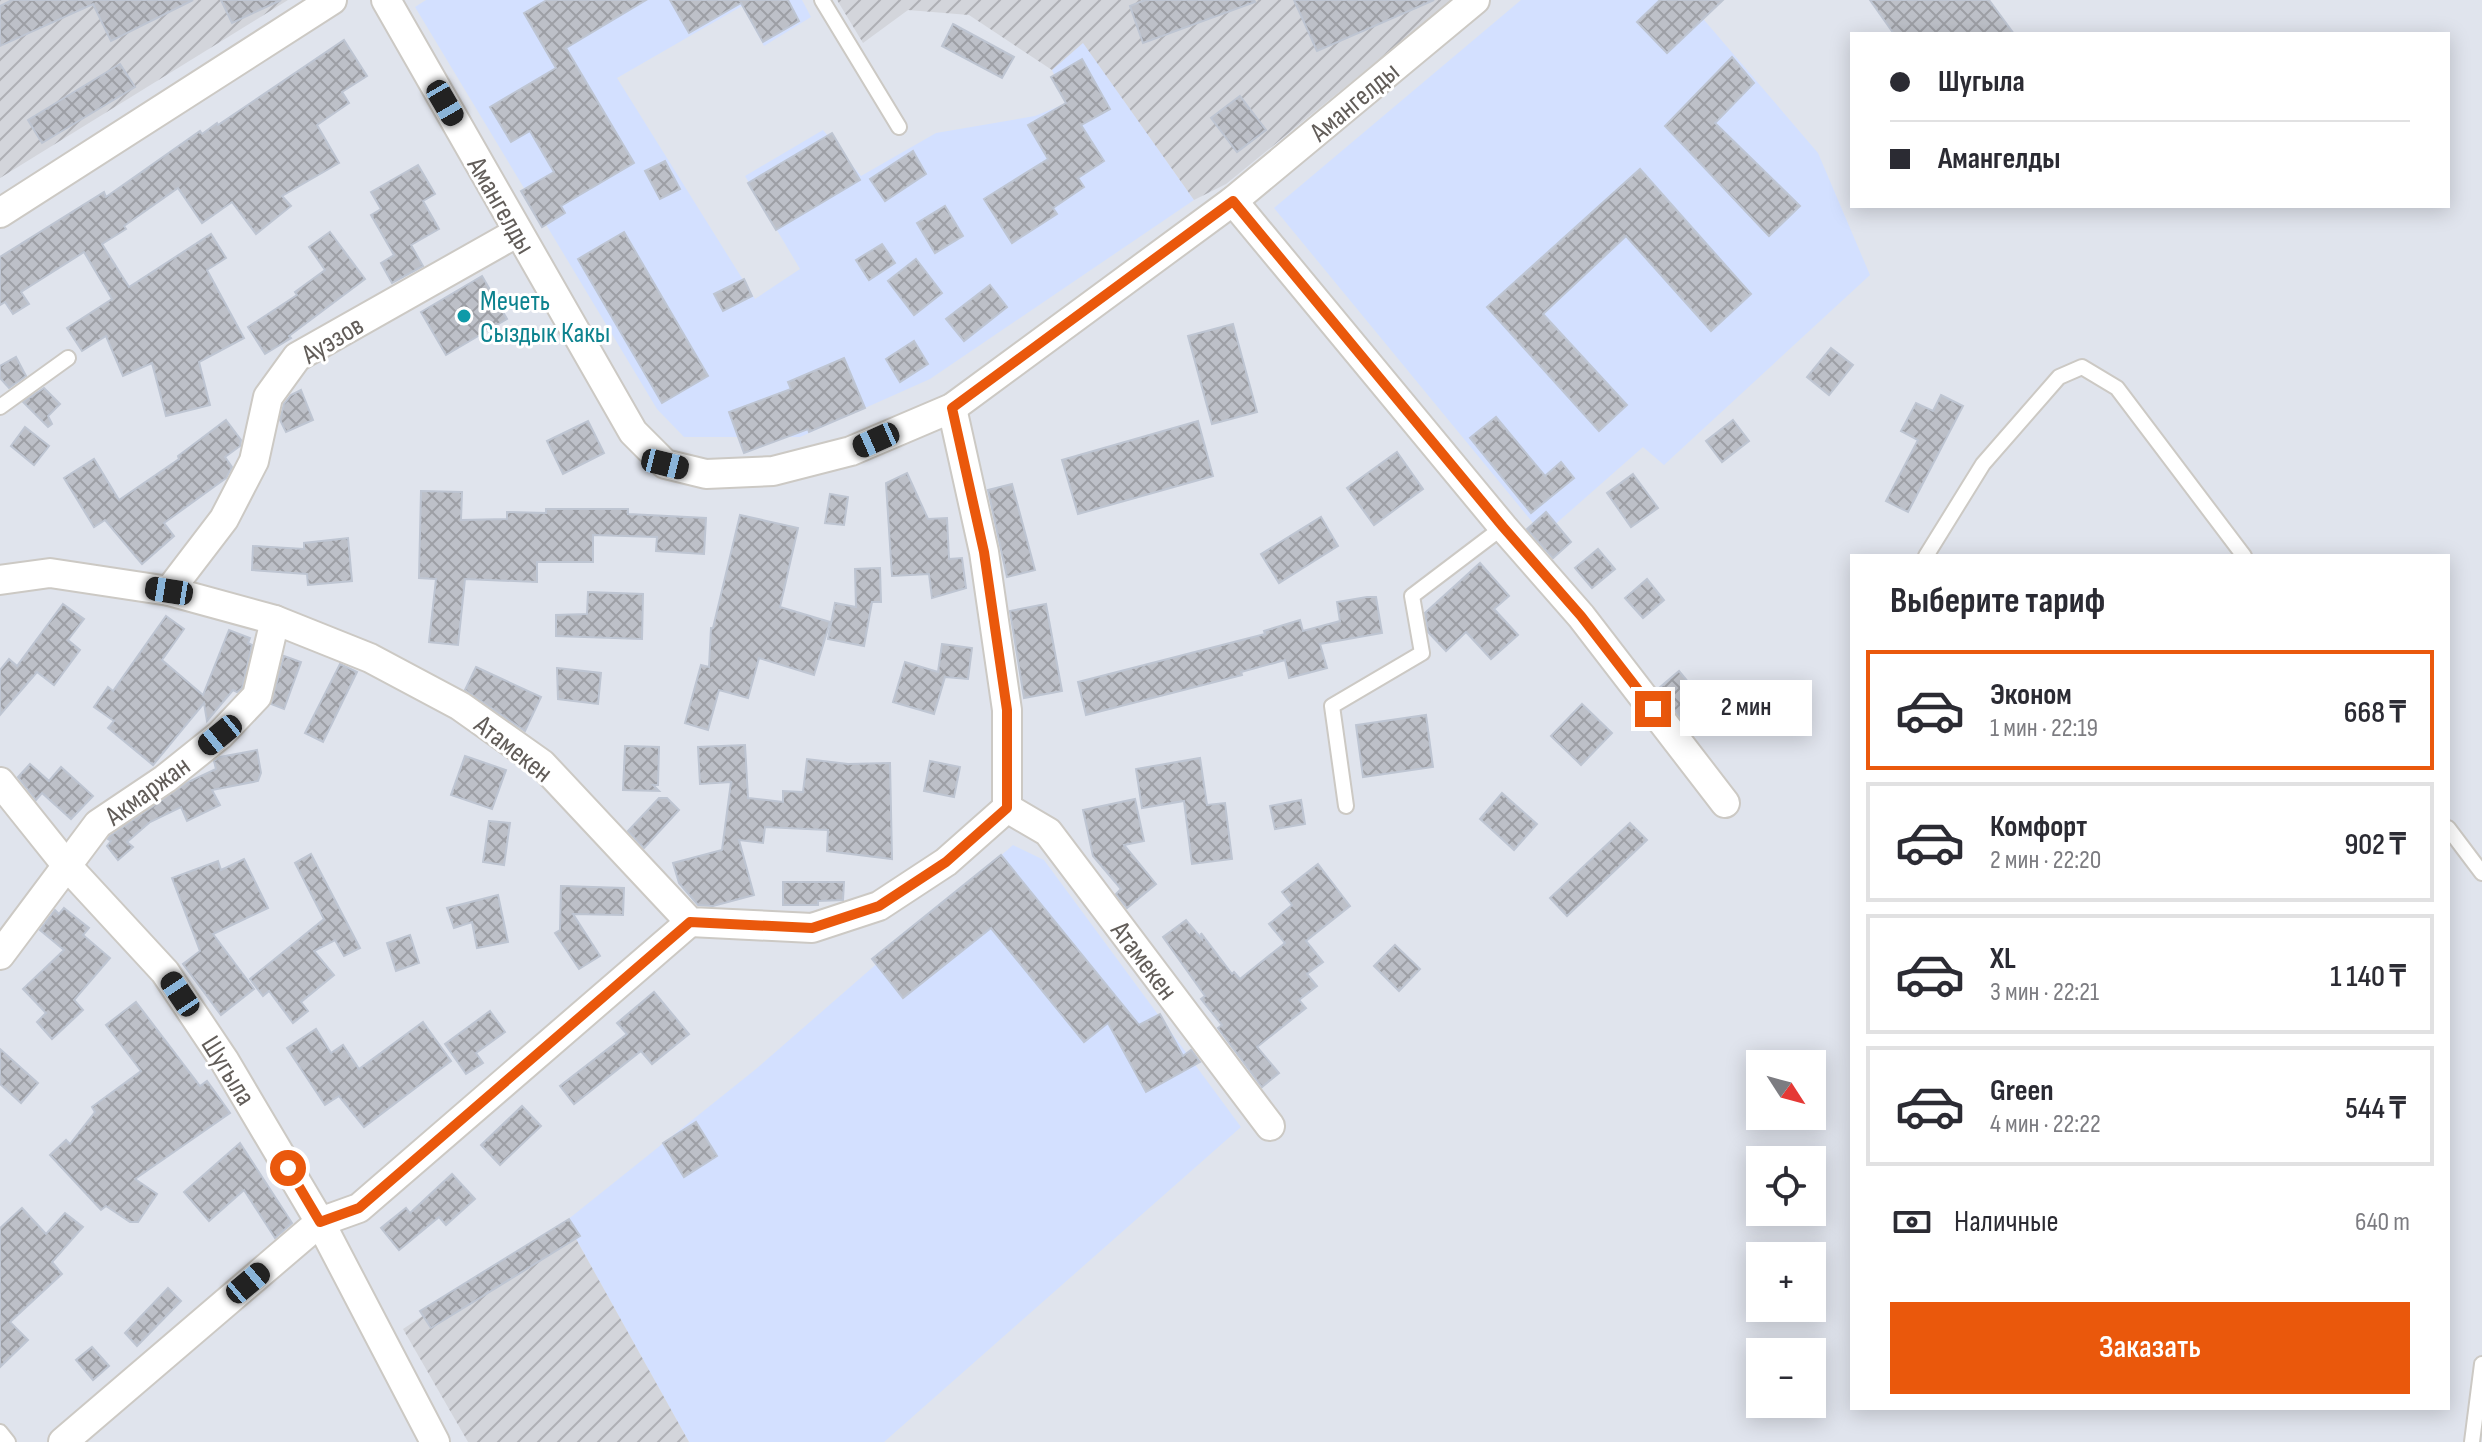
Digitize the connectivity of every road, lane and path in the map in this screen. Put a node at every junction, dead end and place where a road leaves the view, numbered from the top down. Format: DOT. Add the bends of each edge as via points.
graph roads {
  1 [pos="332,0"];
  2 [pos="386,0"];
  3 [pos="822,0"];
  4 [pos="1475,0"];
  5 [pos="899,127"];
  6 [pos="1233,201"];
  7 [pos="0,213"];
  8 [pos="518,232"];
  9 [pos="68,358"];
  10 [pos="0,407"];
  11 [pos="952,408"];
  12 [pos="1503,527"];
  13 [pos="1927,554"];
  14 [pos="2242,554"];
  15 [pos="0,580"];
  16 [pos="169,591"];
  17 [pos="275,620"];
  18 [pos="0,782"];
  19 [pos="1725,803"];
  20 [pos="1346,806"];
  21 [pos="1007,808"];
  22 [pos="2450,831"];
  23 [pos="68,867"];
  24 [pos="2482,873"];
  25 [pos="690,922"];
  26 [pos="0,955"];
  27 [pos="1270,1126"];
  28 [pos="320,1222"];
  29 [pos="2482,1364"];
  30 [pos="0,1432"];
  31 [pos="8,1442"];
  32 [pos="63,1442"];
  33 [pos="435,1442"];
  34 [pos="2472,1442"];
  1 -- 7 [label="street"];
  2 -- 8 [label="street, Амангелды"];
  3 -- 5 [label="lane"];
  4 -- 6 [label="street, Амангелды"];
  6 -- 11 [label="street, Амангелды"];
  6 -- 12 [label="street"];
  8 -- 11 [label="street, Амангелды" via="633,432 665,464 706,474 773,471 851,451"];
  8 -- 16 [label="street, Ауэзов" via="297,357 268,397 254,461 224,519"];
  9 -- 10 [label="lane"];
  11 -- 21 [label="street" via="984,552 1007,710"];
  12 -- 19 [label="street" via="1581,616"];
  12 -- 20 [label="lane" via="1412,596 1422,653 1332,706"];
  13 -- 14 [label="lane" via="1983,464 2059,377 2082,367 2117,388"];
  15 -- 16 [label="street, Атамекен" via="50,573"];
  16 -- 17 [label="street, Атамекен"];
  17 -- 23 [label="street, Акмаржан" via="257,696 220,735 98,824"];
  17 -- 25 [label="street, Атамекен" via="370,658 460,706 542,764"];
  18 -- 23 [label="street, Шугыла"];
  21 -- 25 [label="street" via="946,862 879,906 812,928"];
  21 -- 27 [label="street, Атамекен" via="1048,832"];
  22 -- 24 [label="lane"];
  23 -- 26 [label="street, Акмаржан"];
  23 -- 28 [label="street, Шугыла" via="165,972"];
  25 -- 28 [label="street" via="359,1208"];
  28 -- 32 [label="street"];
  28 -- 33 [label="street, Шугыла"];
  29 -- 34 [label="lane"];
  30 -- 31 [label="lane"];
}
